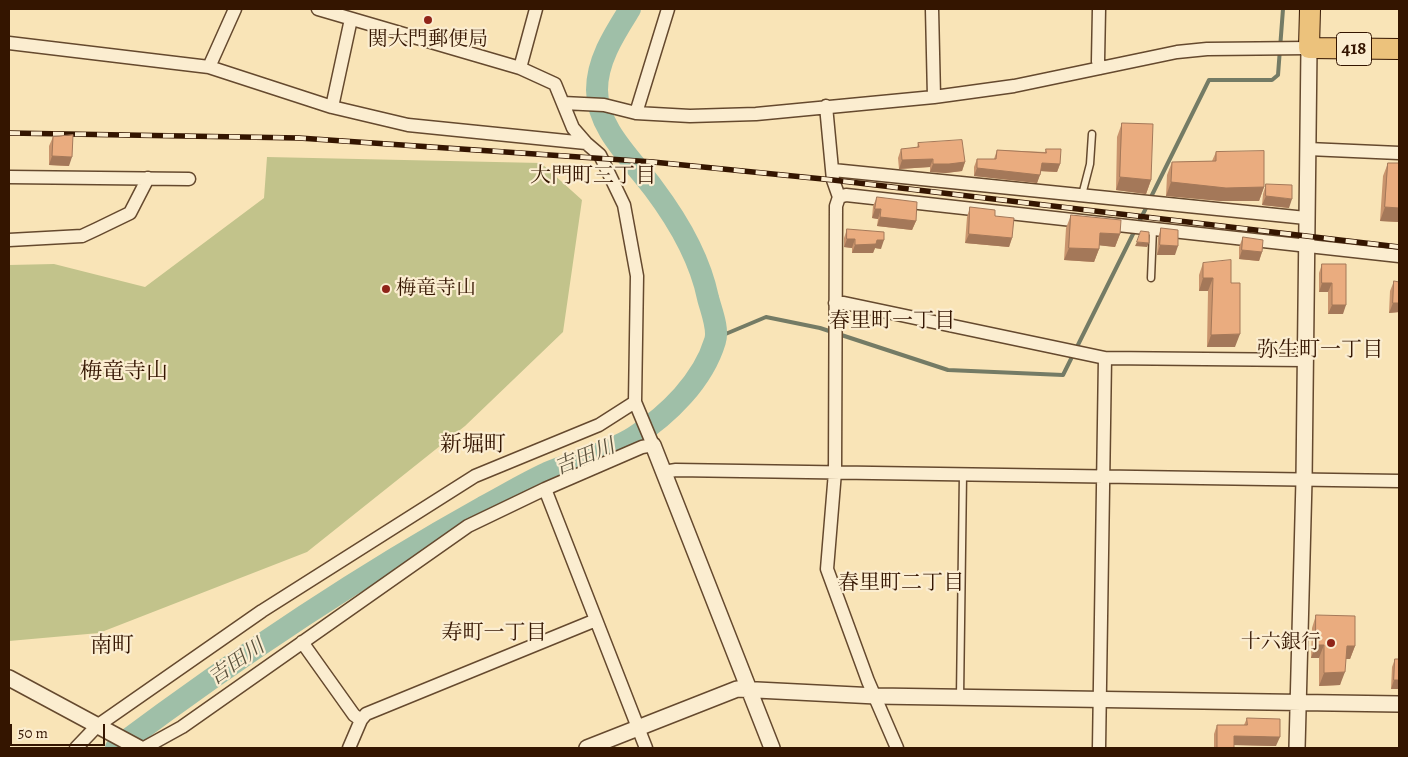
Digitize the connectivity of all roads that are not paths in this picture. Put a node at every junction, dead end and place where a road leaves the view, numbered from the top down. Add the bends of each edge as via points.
1 (236, 9) edge
2 (318, 9) edge
3 (536, 9) edge
4 (668, 9) edge
5 (932, 9) edge
6 (1099, 9) edge
7 (1310, 9) edge
8 (352, 19) junction
9 (9, 43) edge
10 (1309, 48) junction
11 (1399, 49) edge
12 (209, 67) junction
13 (520, 68) junction
14 (1100, 68) junction
15 (934, 97) junction
16 (567, 103) junction
17 (826, 106) junction
18 (332, 107) junction
19 (636, 113) junction
20 (1092, 134) dead end
21 (586, 143) junction
22 (1308, 150) junction
23 (1399, 153) edge
24 (833, 170) junction
25 (9, 177) edge
26 (148, 178) junction
27 (189, 179) dead end
28 (1082, 195) junction
29 (839, 197) junction
30 (1306, 218) junction
31 (1141, 228) junction
32 (9, 240) edge
33 (1307, 247) junction
34 (1399, 256) edge
35 (1151, 278) dead end
36 (836, 304) junction
37 (1105, 358) junction
38 (1305, 360) junction
39 (637, 405) junction
40 (651, 440) junction
41 (663, 472) junction
42 (835, 472) junction
43 (963, 474) junction
44 (1103, 476) junction
45 (1304, 480) junction
46 (1399, 481) edge
47 (545, 489) junction
48 (596, 620) junction
49 (302, 642) junction
50 (9, 678) edge
51 (749, 690) junction
52 (876, 696) junction
53 (960, 698) junction
54 (1100, 700) junction
55 (1298, 703) junction
56 (1399, 704) edge
57 (361, 720) junction
58 (100, 728) junction
59 (638, 728) junction
60 (139, 747) edge
61 (76, 748) edge
62 (349, 748) edge
63 (587, 748) edge
64 (646, 748) edge
65 (772, 748) edge
66 (898, 748) edge
67 (1100, 748) edge
68 (1297, 748) edge

1 - 12 street
2 - 8 street
3 - 13 street
4 - 19 street
5 - 15 street
6 - 14 street
7 - 10 highway, 418
8 - 13 street
8 - 18 street
9 - 12 street
10 - 11 highway, 418
10 - 14 street via 1207,49
10 - 22 street
12 - 18 street
13 - 16 street via 555,84
14 - 15 street via 1014,86
15 - 17 street
16 - 19 street via 604,105
16 - 21 street via 574,128
17 - 19 street via 756,114 690,116
17 - 24 street
18 - 21 street via 408,125
20 - 28 lane via 1090,164
21 - 39 street via 600,154 624,204 630,226 637,276
22 - 23 street
22 - 30 street
24 - 28 street
24 - 29 street
25 - 26 street
26 - 27 street
26 - 32 street via 130,213 116,221 82,236
28 - 30 street
29 - 31 street via 846,195
29 - 36 street via 836,206
30 - 33 street
31 - 33 street
31 - 35 lane
33 - 34 street
33 - 38 street
36 - 37 street via 844,303
36 - 42 street
37 - 38 street
37 - 44 street
38 - 45 street
39 - 40 street
39 - 58 street via 599,425 475,476 262,611
40 - 41 street
40 - 47 street via 642,447
41 - 42 street
41 - 51 street
42 - 43 street
42 - 52 street via 827,569
43 - 44 street
43 - 53 lane
44 - 45 street
44 - 54 street
45 - 46 street
45 - 55 street
47 - 48 street
47 - 49 street via 468,526
48 - 57 street via 380,708
48 - 59 street
49 - 57 street via 354,715
49 - 60 street via 182,727
50 - 58 street
51 - 52 street
51 - 59 street via 737,689
51 - 65 street
52 - 53 street
52 - 66 street
53 - 54 street
54 - 55 street
54 - 67 street
55 - 56 street
55 - 68 street
57 - 62 street
58 - 60 street
58 - 61 street
59 - 63 street
59 - 64 street

